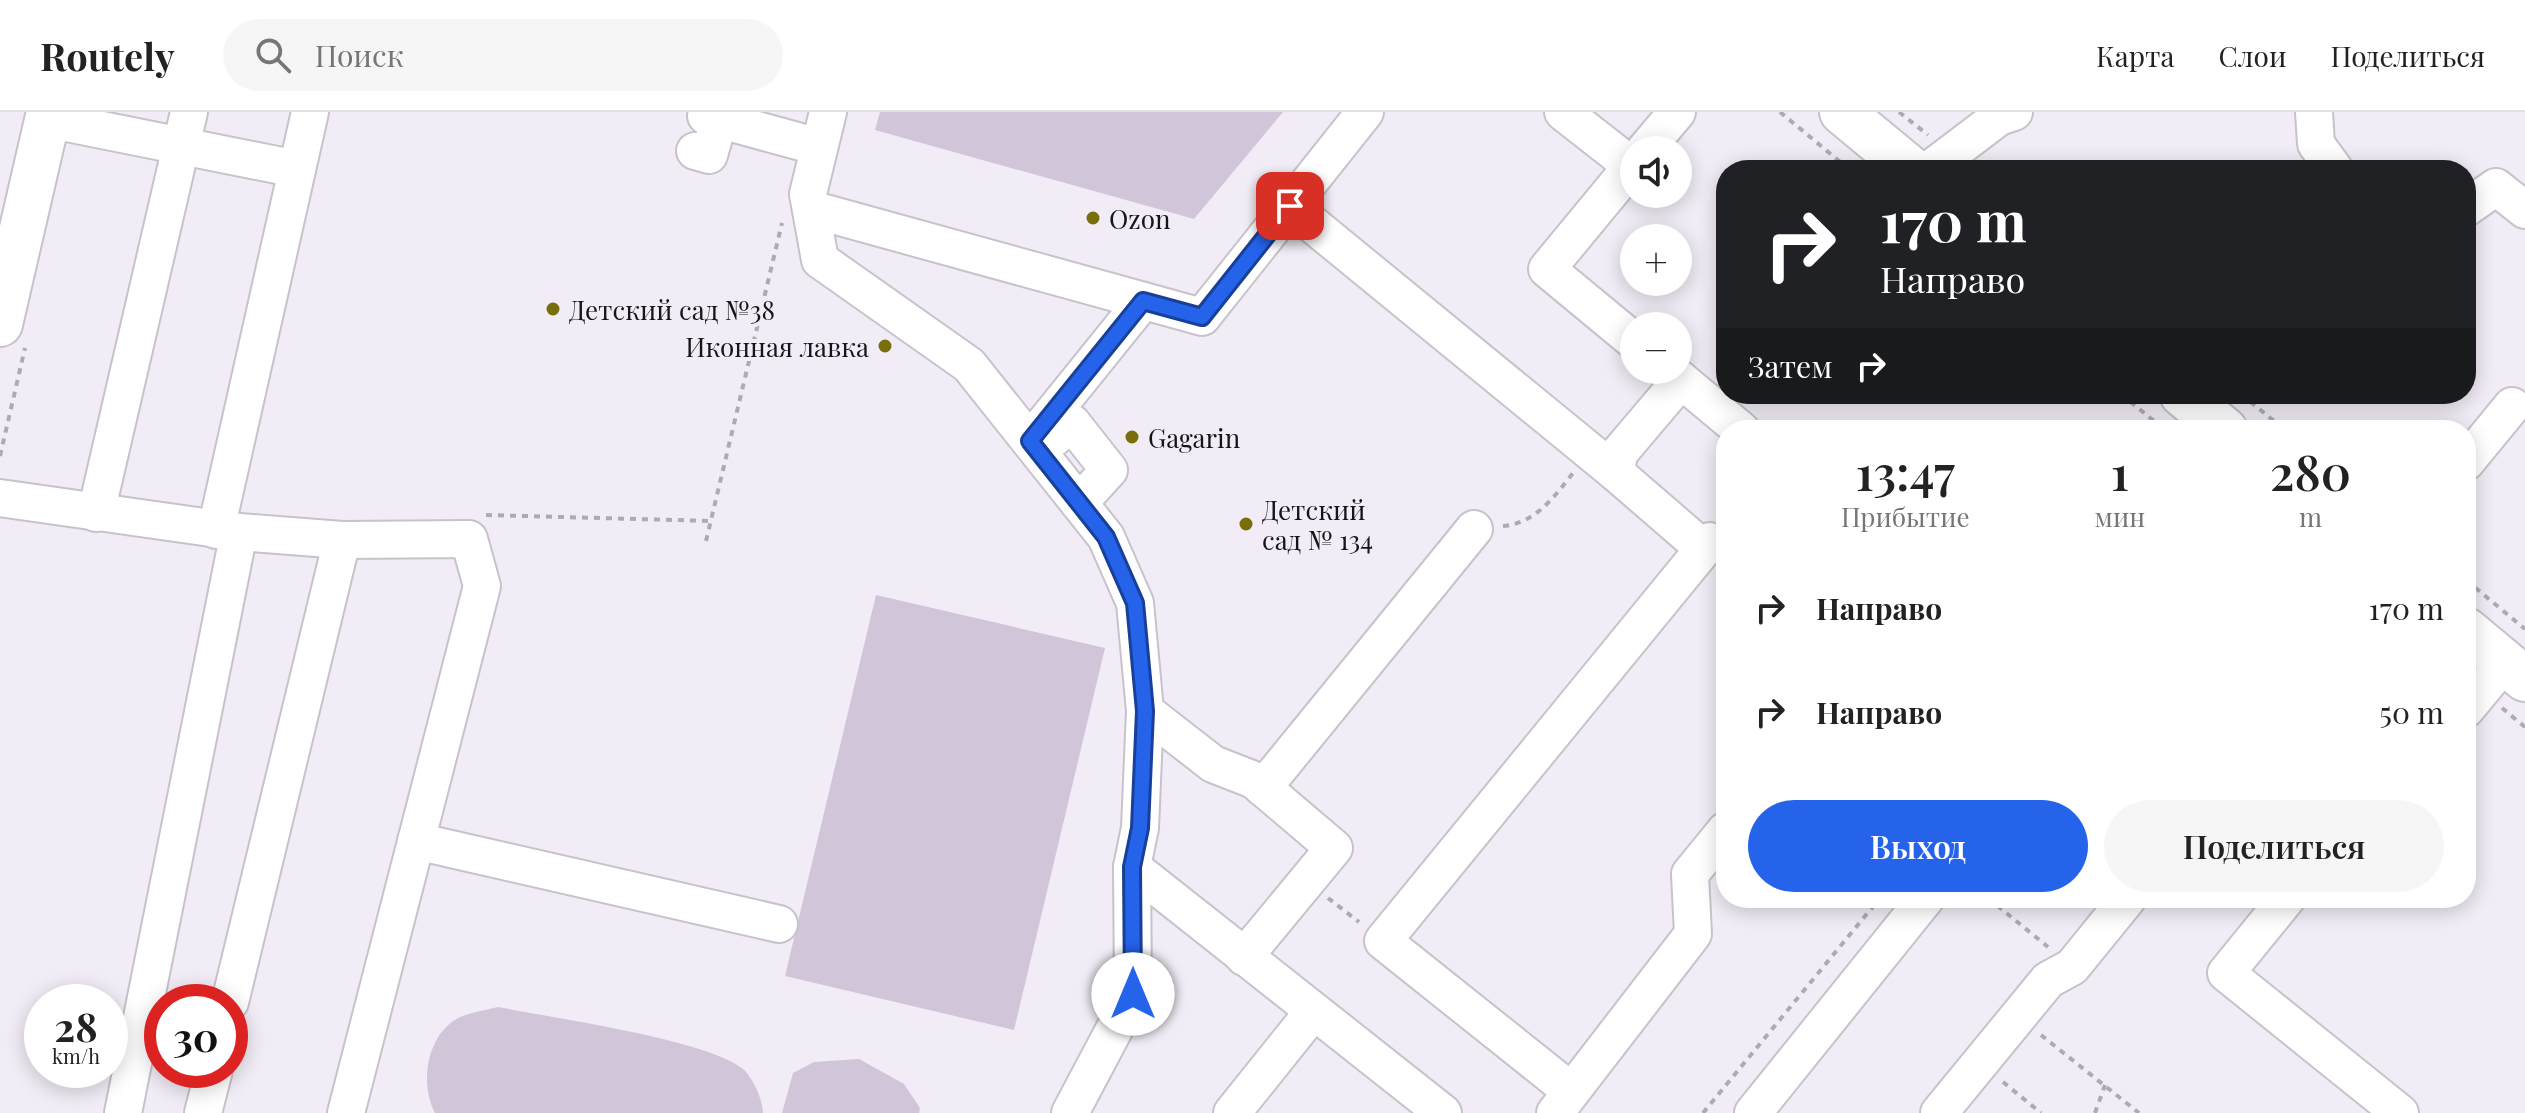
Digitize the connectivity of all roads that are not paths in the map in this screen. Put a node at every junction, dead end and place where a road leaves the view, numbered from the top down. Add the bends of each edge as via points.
1 (310, 112) edge
2 (828, 112) edge
3 (1365, 112) edge
4 (1563, 112) edge
5 (1677, 112) edge
6 (1842, 112) edge
7 (2014, 112) edge
8 (2314, 112) edge
9 (48, 116) edge
10 (713, 116) edge
11 (185, 129) edge
12 (1657, 136) edge
13 (819, 147) junction
14 (1620, 149) edge
15 (695, 151) dead end
16 (1900, 160) edge
17 (1942, 160) edge
18 (2328, 160) edge
19 (297, 169) junction
20 (1620, 181) edge
21 (2476, 201) edge
22 (1290, 206) junction
23 (2525, 210) edge
24 (797, 213) junction
25 (1143, 301) junction
26 (0, 324) edge
27 (1620, 329) edge
28 (1669, 384) edge
29 (1686, 384) edge
30 (2194, 404) edge
31 (2512, 406) dead end
32 (1729, 420) edge
33 (2213, 420) edge
34 (1034, 446) junction
35 (2476, 450) edge
36 (1602, 462) junction
37 (0, 498) edge
38 (96, 513) junction
39 (1474, 529) road end
40 (227, 531) junction
41 (342, 540) junction
42 (1715, 549) edge
43 (2476, 635) edge
44 (2518, 657) edge
45 (2476, 699) edge
46 (1145, 711) junction
47 (1263, 788) junction
48 (416, 841) junction
49 (1716, 842) edge
50 (1132, 867) junction
51 (1918, 908) edge
52 (2120, 908) edge
53 (2279, 908) edge
54 (779, 924) dead end
55 (1244, 957) junction
56 (234, 984) edge
57 (1313, 1012) junction
58 (209, 1088) edge
59 (1563, 1102) edge
60 (123, 1113) edge
61 (203, 1113) edge
62 (346, 1113) edge
63 (1070, 1113) edge
64 (1232, 1113) edge
65 (1443, 1113) edge
66 (1753, 1113) edge
67 (1939, 1113) edge
68 (2400, 1113) edge

1 - 19 street
2 - 13 street
3 - 22 street
4 - 14 street
5 - 12 street
6 - 16 main road
7 - 17 street via 1999,117
8 - 18 street via 2316,144
9 - 11 street
9 - 26 main road
10 - 13 street
10 - 15 street via 709,155
11 - 19 street
11 - 38 street
13 - 24 street via 808,194
19 - 40 street
20 - 27 street via 1547,269
21 - 23 street via 2496,187
22 - 25 street via 1202,317
22 - 36 street
24 - 25 street
24 - 34 street via 820,260 969,365
25 - 34 street
28 - 36 street via 1620,452
29 - 32 street
30 - 33 main road
31 - 35 street
34 - 46 street via 1106,537 1135,603
36 - 42 street
37 - 38 street
38 - 40 street
39 - 47 street
40 - 41 street
40 - 60 street
41 - 48 street via 469,539 482,586
41 - 56 street
42 - 59 street via 1383,941
43 - 44 main road
44 - 45 street
46 - 47 street via 1213,764
46 - 50 street via 1140,828
47 - 55 street via 1334,848
48 - 54 street
48 - 62 street
49 - 59 street via 1690,874 1693,934
50 - 55 street
50 - 63 street via 1133,994
51 - 66 street
52 - 67 street via 2072,967 2048,980
53 - 68 street via 2226,973
55 - 57 street
57 - 64 street
57 - 65 street
58 - 61 street

